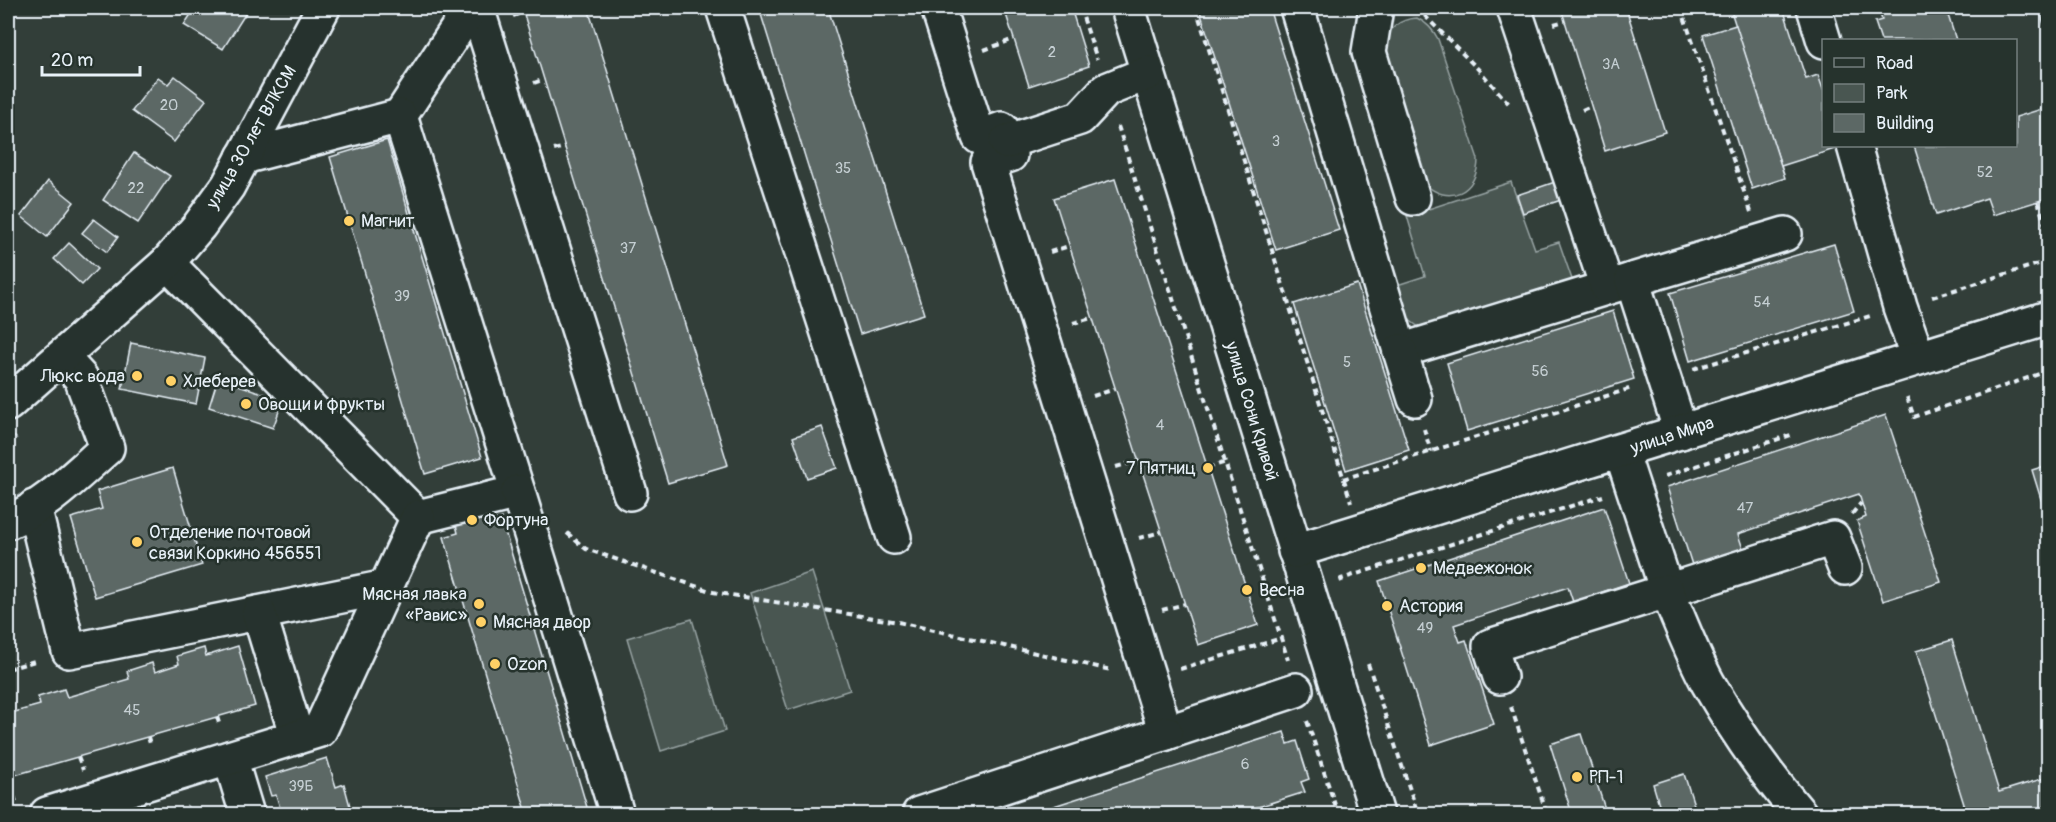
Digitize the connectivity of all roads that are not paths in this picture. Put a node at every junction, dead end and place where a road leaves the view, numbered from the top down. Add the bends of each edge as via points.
1 (323, 8) edge
2 (471, 8) edge
3 (477, 8) edge
4 (723, 8) edge
5 (938, 8) edge
6 (1128, 8) edge
7 (1297, 8) edge
8 (1376, 8) edge
9 (1514, 8) edge
10 (1814, 8) edge
11 (1823, 39) edge
12 (1148, 73) junction
13 (400, 116) junction
14 (1006, 142) junction
15 (1854, 147) edge
16 (243, 157) junction
17 (1413, 198) dead end
18 (1773, 237) road end
19 (167, 263) junction
20 (1619, 284) junction
21 (2049, 318) edge
22 (1400, 351) junction
23 (62, 357) junction
24 (1918, 358) junction
25 (1415, 399) dead end
26 (8, 404) edge
27 (1681, 432) junction
28 (1621, 451) junction
29 (518, 492) junction
30 (630, 493) dead end
31 (21, 515) edge
32 (418, 517) junction
33 (894, 537) dead end
34 (1295, 551) junction
35 (1845, 568) dead end
36 (386, 587) junction
37 (1667, 591) junction
38 (259, 613) junction
39 (1500, 676) road end
40 (1296, 690) road end
41 (1167, 733) junction
42 (297, 737) junction
43 (230, 758) junction
44 (32, 810) edge
45 (247, 814) edge
46 (617, 814) edge
47 (919, 814) edge
48 (1377, 814) edge
49 (1800, 814) edge

1 - 16 street, улица 30 лет ВЛКСМ
2 - 13 street
3 - 30 street
4 - 33 street
5 - 14 street via 979,137 1002,129
6 - 12 street, улица Сони Кривой
7 - 22 street
8 - 17 street via 1369,52
9 - 20 street via 1551,120
10 - 11 street
12 - 14 street via 1106,90 1080,118
12 - 34 street, улица Сони Кривой
13 - 16 street
13 - 29 street
14 - 41 street via 1010,155 988,162
15 - 24 street
16 - 19 street, улица 30 лет ВЛКСМ via 228,186
18 - 20 street
19 - 23 street, улица 30 лет ВЛКСМ
19 - 32 street
20 - 22 street
20 - 27 street
21 - 24 street, улица Мира
22 - 25 street
23 - 26 street, улица 30 лет ВЛКСМ
23 - 31 street via 81,378 107,448 63,487
24 - 27 street, улица Мира
27 - 28 street, улица Мира
28 - 34 street, улица Мира
28 - 37 street
29 - 32 street
29 - 46 street
31 - 38 street via 69,651
32 - 36 street
34 - 48 street, улица Сони Кривой
35 - 37 street via 1833,538
36 - 38 street
36 - 42 street via 320,730
37 - 39 street via 1490,646
37 - 49 street via 1708,681 1734,725
38 - 42 street
40 - 41 street
41 - 47 street
42 - 43 street
43 - 44 street
43 - 45 street

